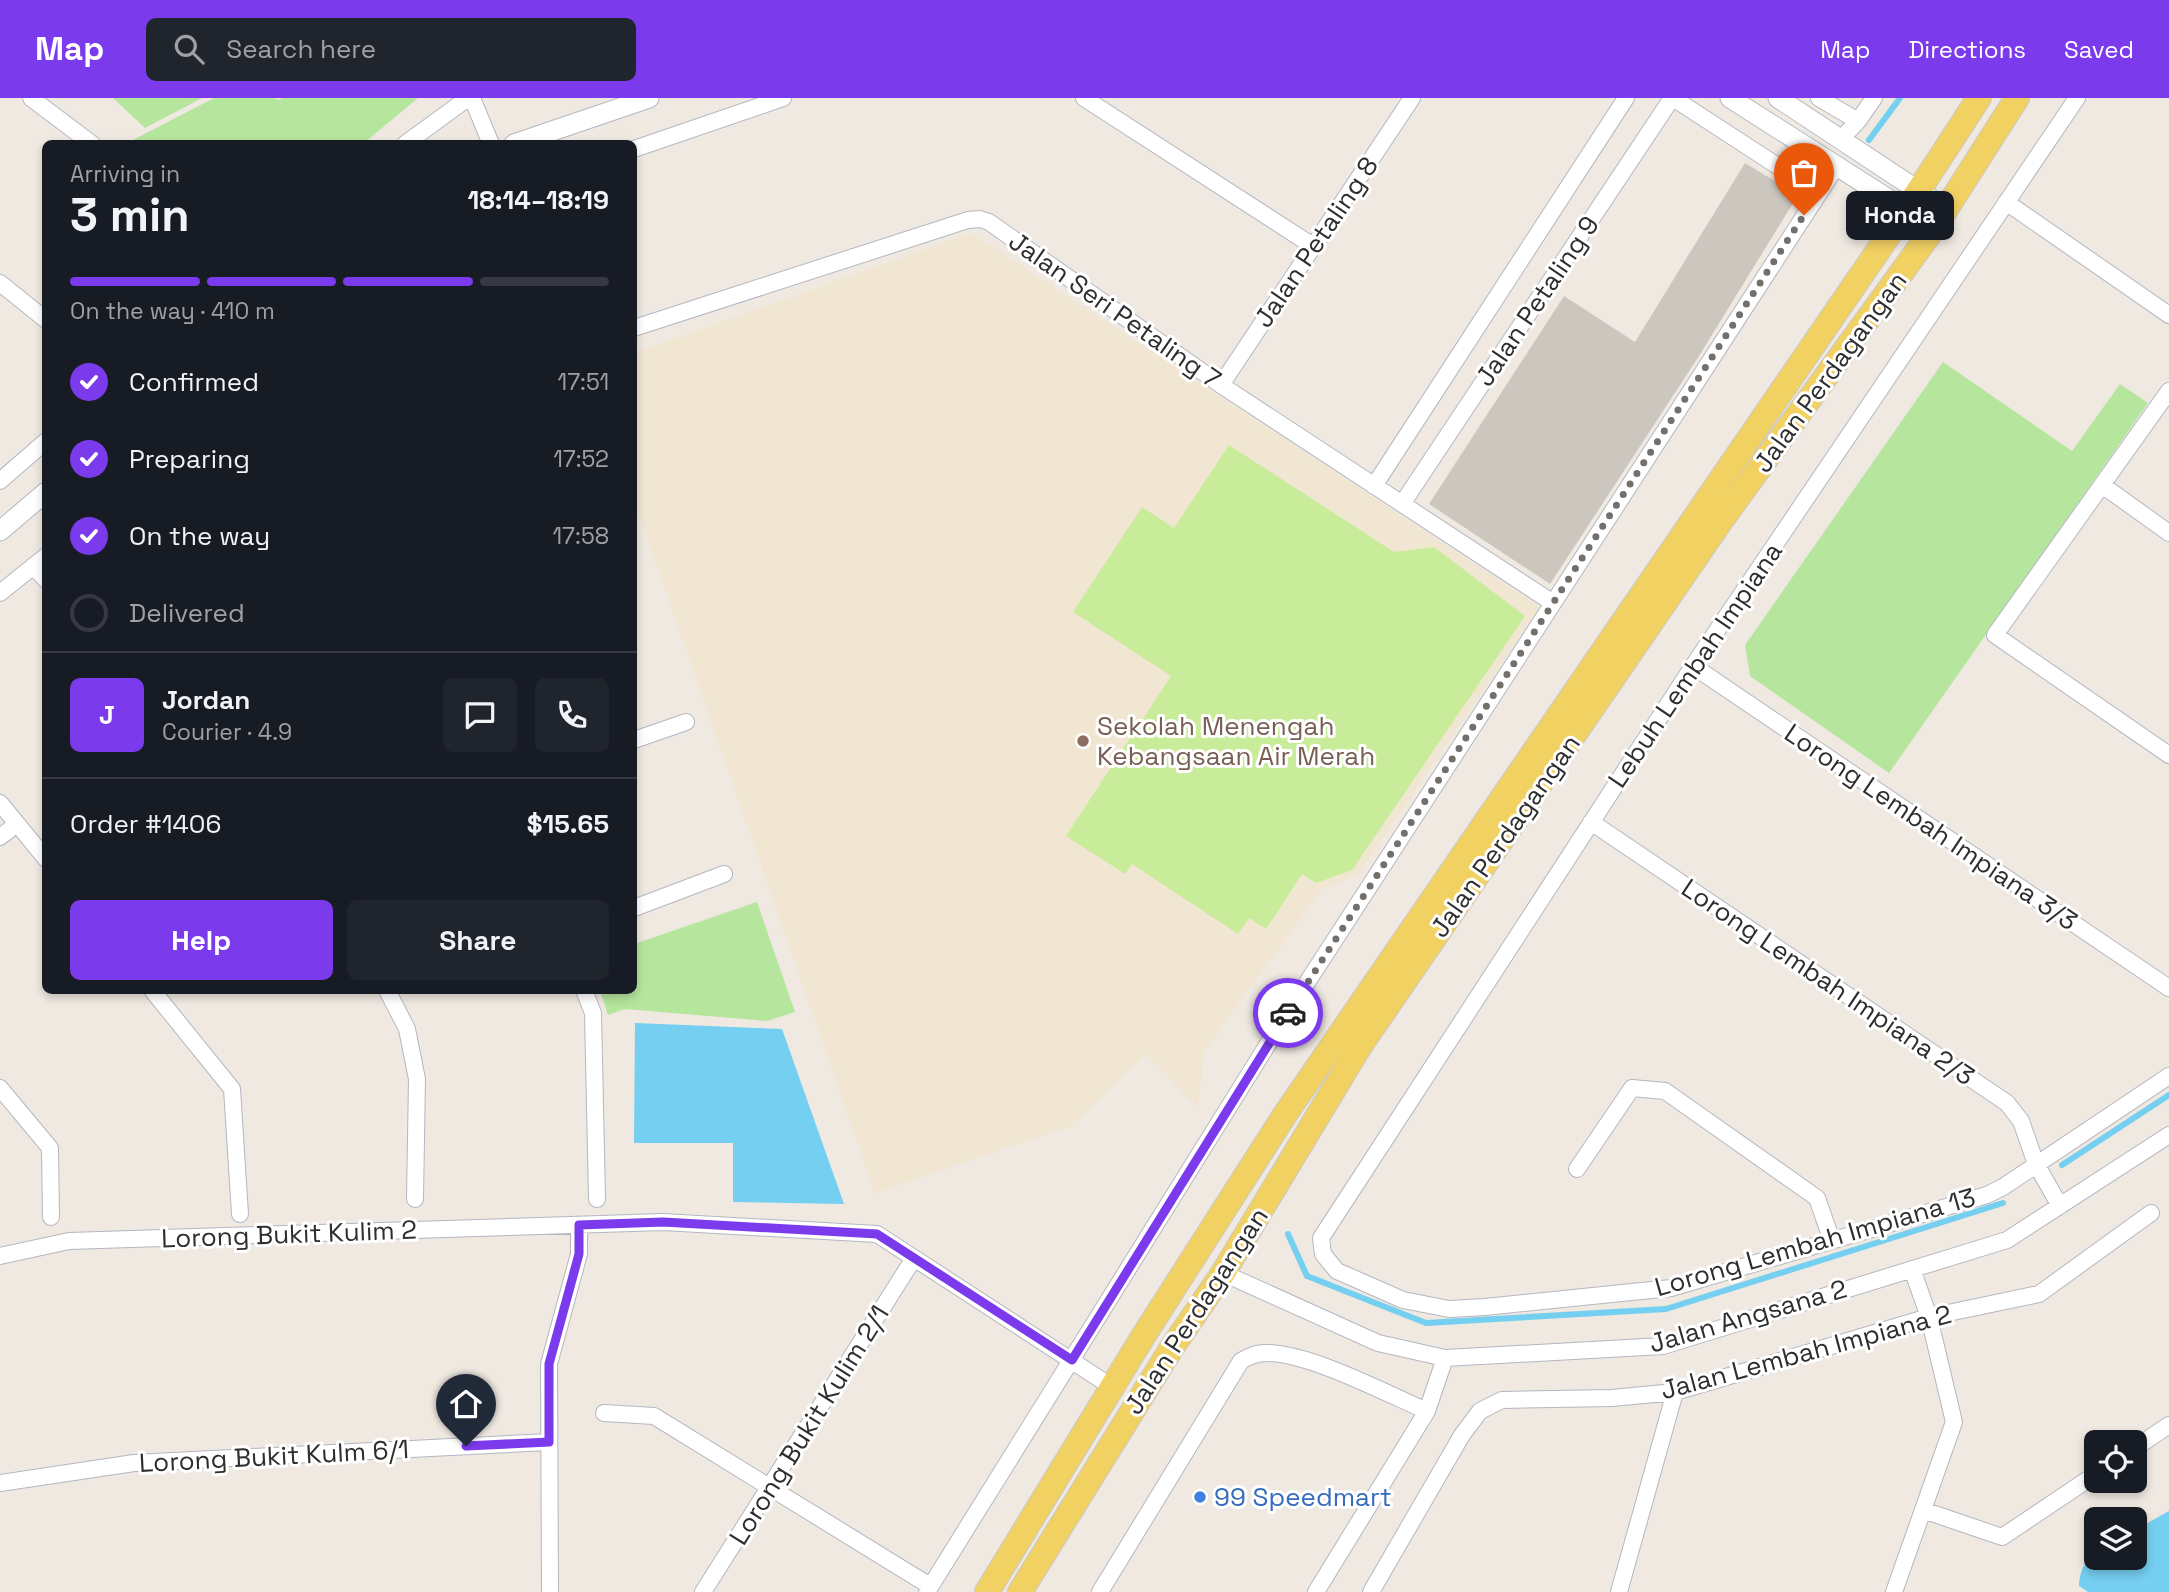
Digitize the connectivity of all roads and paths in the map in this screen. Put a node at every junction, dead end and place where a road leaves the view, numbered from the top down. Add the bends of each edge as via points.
1 (32, 98) edge
2 (470, 98) edge
3 (649, 98) edge
4 (783, 98) edge
5 (1084, 98) edge
6 (1412, 98) edge
7 (1626, 98) edge
8 (1672, 98) edge
9 (1730, 98) edge
10 (1777, 98) edge
11 (1819, 98) edge
12 (1874, 98) edge
13 (1979, 98) edge
14 (2017, 98) edge
15 (2077, 98) edge
16 (1858, 121) junction
17 (87, 140) edge
18 (411, 140) edge
19 (489, 140) edge
20 (526, 140) edge
21 (1840, 140) junction
22 (637, 148) edge
23 (1836, 167) junction
24 (1819, 193) junction
25 (1912, 200) junction
26 (2006, 202) junction
27 (1940, 219) junction
28 (1313, 246) junction
29 (0, 283) edge
30 (2169, 315) edge
31 (42, 317) edge
32 (637, 327) edge
33 (1220, 385) junction
34 (2169, 391) edge
35 (42, 444) edge
36 (0, 481) edge
37 (2102, 485) junction
38 (1374, 486) junction
39 (42, 495) edge
40 (1402, 504) junction
41 (0, 530) edge
42 (2169, 533) edge
43 (39, 561) edge
44 (0, 593) edge
45 (1553, 603) junction
46 (1693, 666) junction
47 (686, 722) dead end
48 (637, 739) edge
49 (2169, 755) edge
50 (0, 803) edge
51 (1591, 822) junction
52 (17, 824) junction
53 (0, 838) edge
54 (42, 854) edge
55 (724, 874) dead end
56 (637, 907) edge
57 (2169, 988) edge
58 (155, 994) edge
59 (389, 994) edge
60 (586, 994) edge
61 (2169, 1076) edge
62 (0, 1088) edge
63 (2169, 1135) edge
64 (2036, 1164) junction
65 (1577, 1169) dead end
66 (415, 1199) dead end
67 (597, 1199) dead end
68 (2060, 1206) junction
69 (2151, 1213) dead end
70 (240, 1214) dead end
71 (51, 1217) dead end
72 (579, 1225) junction
73 (1321, 1238) joint
74 (1832, 1241) junction
75 (0, 1256) edge
76 (914, 1258) junction
77 (1912, 1269) junction
78 (1223, 1273) junction
79 (1929, 1317) junction
80 (1445, 1358) junction
81 (1072, 1360) junction
82 (1112, 1387) junction
83 (1675, 1392) junction
84 (1427, 1411) junction
85 (604, 1413) dead end
86 (2169, 1425) edge
87 (2147, 1440) edge
88 (549, 1442) junction
89 (2084, 1482) edge
90 (0, 1483) edge
91 (769, 1487) junction
92 (1923, 1510) junction
93 (929, 1589) edge
94 (550, 1592) edge
95 (703, 1592) edge
96 (987, 1592) edge
97 (1020, 1592) edge
98 (1100, 1592) edge
99 (1316, 1592) edge
100 (1371, 1592) edge
101 (1619, 1592) edge
102 (1894, 1592) edge

1 - 17 street
2 - 18 street
2 - 19 street
3 - 20 street
4 - 22 street
5 - 28 street
6 - 28 street, Jalan Petaling 8
7 - 38 street
8 - 24 street
8 - 40 street, Jalan Petaling 9
9 - 23 street
10 - 21 street
11 - 16 street
12 - 16 street
13 - 25 main road, Jalan Perdagangan
14 - 27 main road, Jalan Perdagangan
15 - 26 street, Lebuh Lembah Impiana
16 - 21 street
21 - 25 street
23 - 24 street
23 - 25 street
24 - 45 street
25 - 27 street
25 - 82 main road, Jalan Perdagangan via 1284,1116
26 - 30 street
26 - 46 street, Lebuh Lembah Impiana
27 - 78 main road, Jalan Perdagangan via 1723,518 1360,1046
28 - 33 street, Jalan Petaling 8
29 - 31 street
32 - 33 street, Jalan Seri Petaling 7 via 979,219
33 - 38 street, Jalan Seri Petaling 7
34 - 37 street
35 - 36 street
37 - 42 street
37 - 49 street via 1995,635
38 - 40 street, Jalan Seri Petaling 7
39 - 41 street
40 - 45 street, Jalan Seri Petaling 7
43 - 44 street
45 - 81 street via 1286,1015
46 - 51 street, Lebuh Lembah Impiana
46 - 57 street, Lorong Lembah Impiana 3/3
47 - 48 street
50 - 52 street
51 - 64 street, Lorong Lembah Impiana 2/3 via 2007,1103 2021,1121
51 - 73 street, Lebuh Lembah Impiana
52 - 53 street
52 - 54 street
55 - 56 street
58 - 70 street via 232,1089
59 - 66 street via 407,1029 417,1079
60 - 67 street via 593,1013
61 - 64 street, Lorong Lembah Impiana 13
62 - 71 street via 50,1148
63 - 68 street, Jalan Angsana 2
64 - 68 street, Lorong Lembah Impiana 2/3
64 - 74 street, Lorong Lembah Impiana 13 via 1987,1195
65 - 74 street via 1632,1088 1665,1091 1817,1198
68 - 77 street, Jalan Angsana 2 via 2007,1240
69 - 79 street, Jalan Lembah Impiana 2 via 2039,1294
72 - 75 street, Lorong Bukit Kulim 2 via 69,1241
72 - 76 street, Lorong Bukit Kulim 2 via 663,1222 877,1234
72 - 88 street via 579,1254 549,1364
73 - 74 street, Lorong Lembah Impiana 13 via 1323,1254 1337,1271 1402,1300 1449,1309 1671,1288
76 - 81 street, Lorong Bukit Kulim 2
76 - 91 street, Lorong Bukit Kulim 2/1
77 - 79 street
77 - 80 street, Jalan Angsana 2 via 1663,1346
78 - 80 street, Jalan Angsana 2 via 1378,1343
78 - 97 main road, Jalan Perdagangan
79 - 83 street, Jalan Lembah Impiana 2
79 - 92 street via 1954,1422
80 - 84 street
81 - 82 street, Lorong Bukit Kulim 2
81 - 93 street
82 - 96 main road, Jalan Perdagangan
83 - 100 street, Jalan Lembah Impiana 2 via 1502,1400 1480,1411
83 - 101 street
84 - 98 street via 1290,1356 1251,1355 1241,1361
84 - 99 street
85 - 91 street via 654,1416
86 - 87 street
88 - 90 street, Lorong Bukit Kulm 6/1 via 134,1463
88 - 94 street
89 - 92 street via 2002,1537
91 - 93 street
91 - 95 street, Lorong Bukit Kulim 2/1
92 - 102 street

